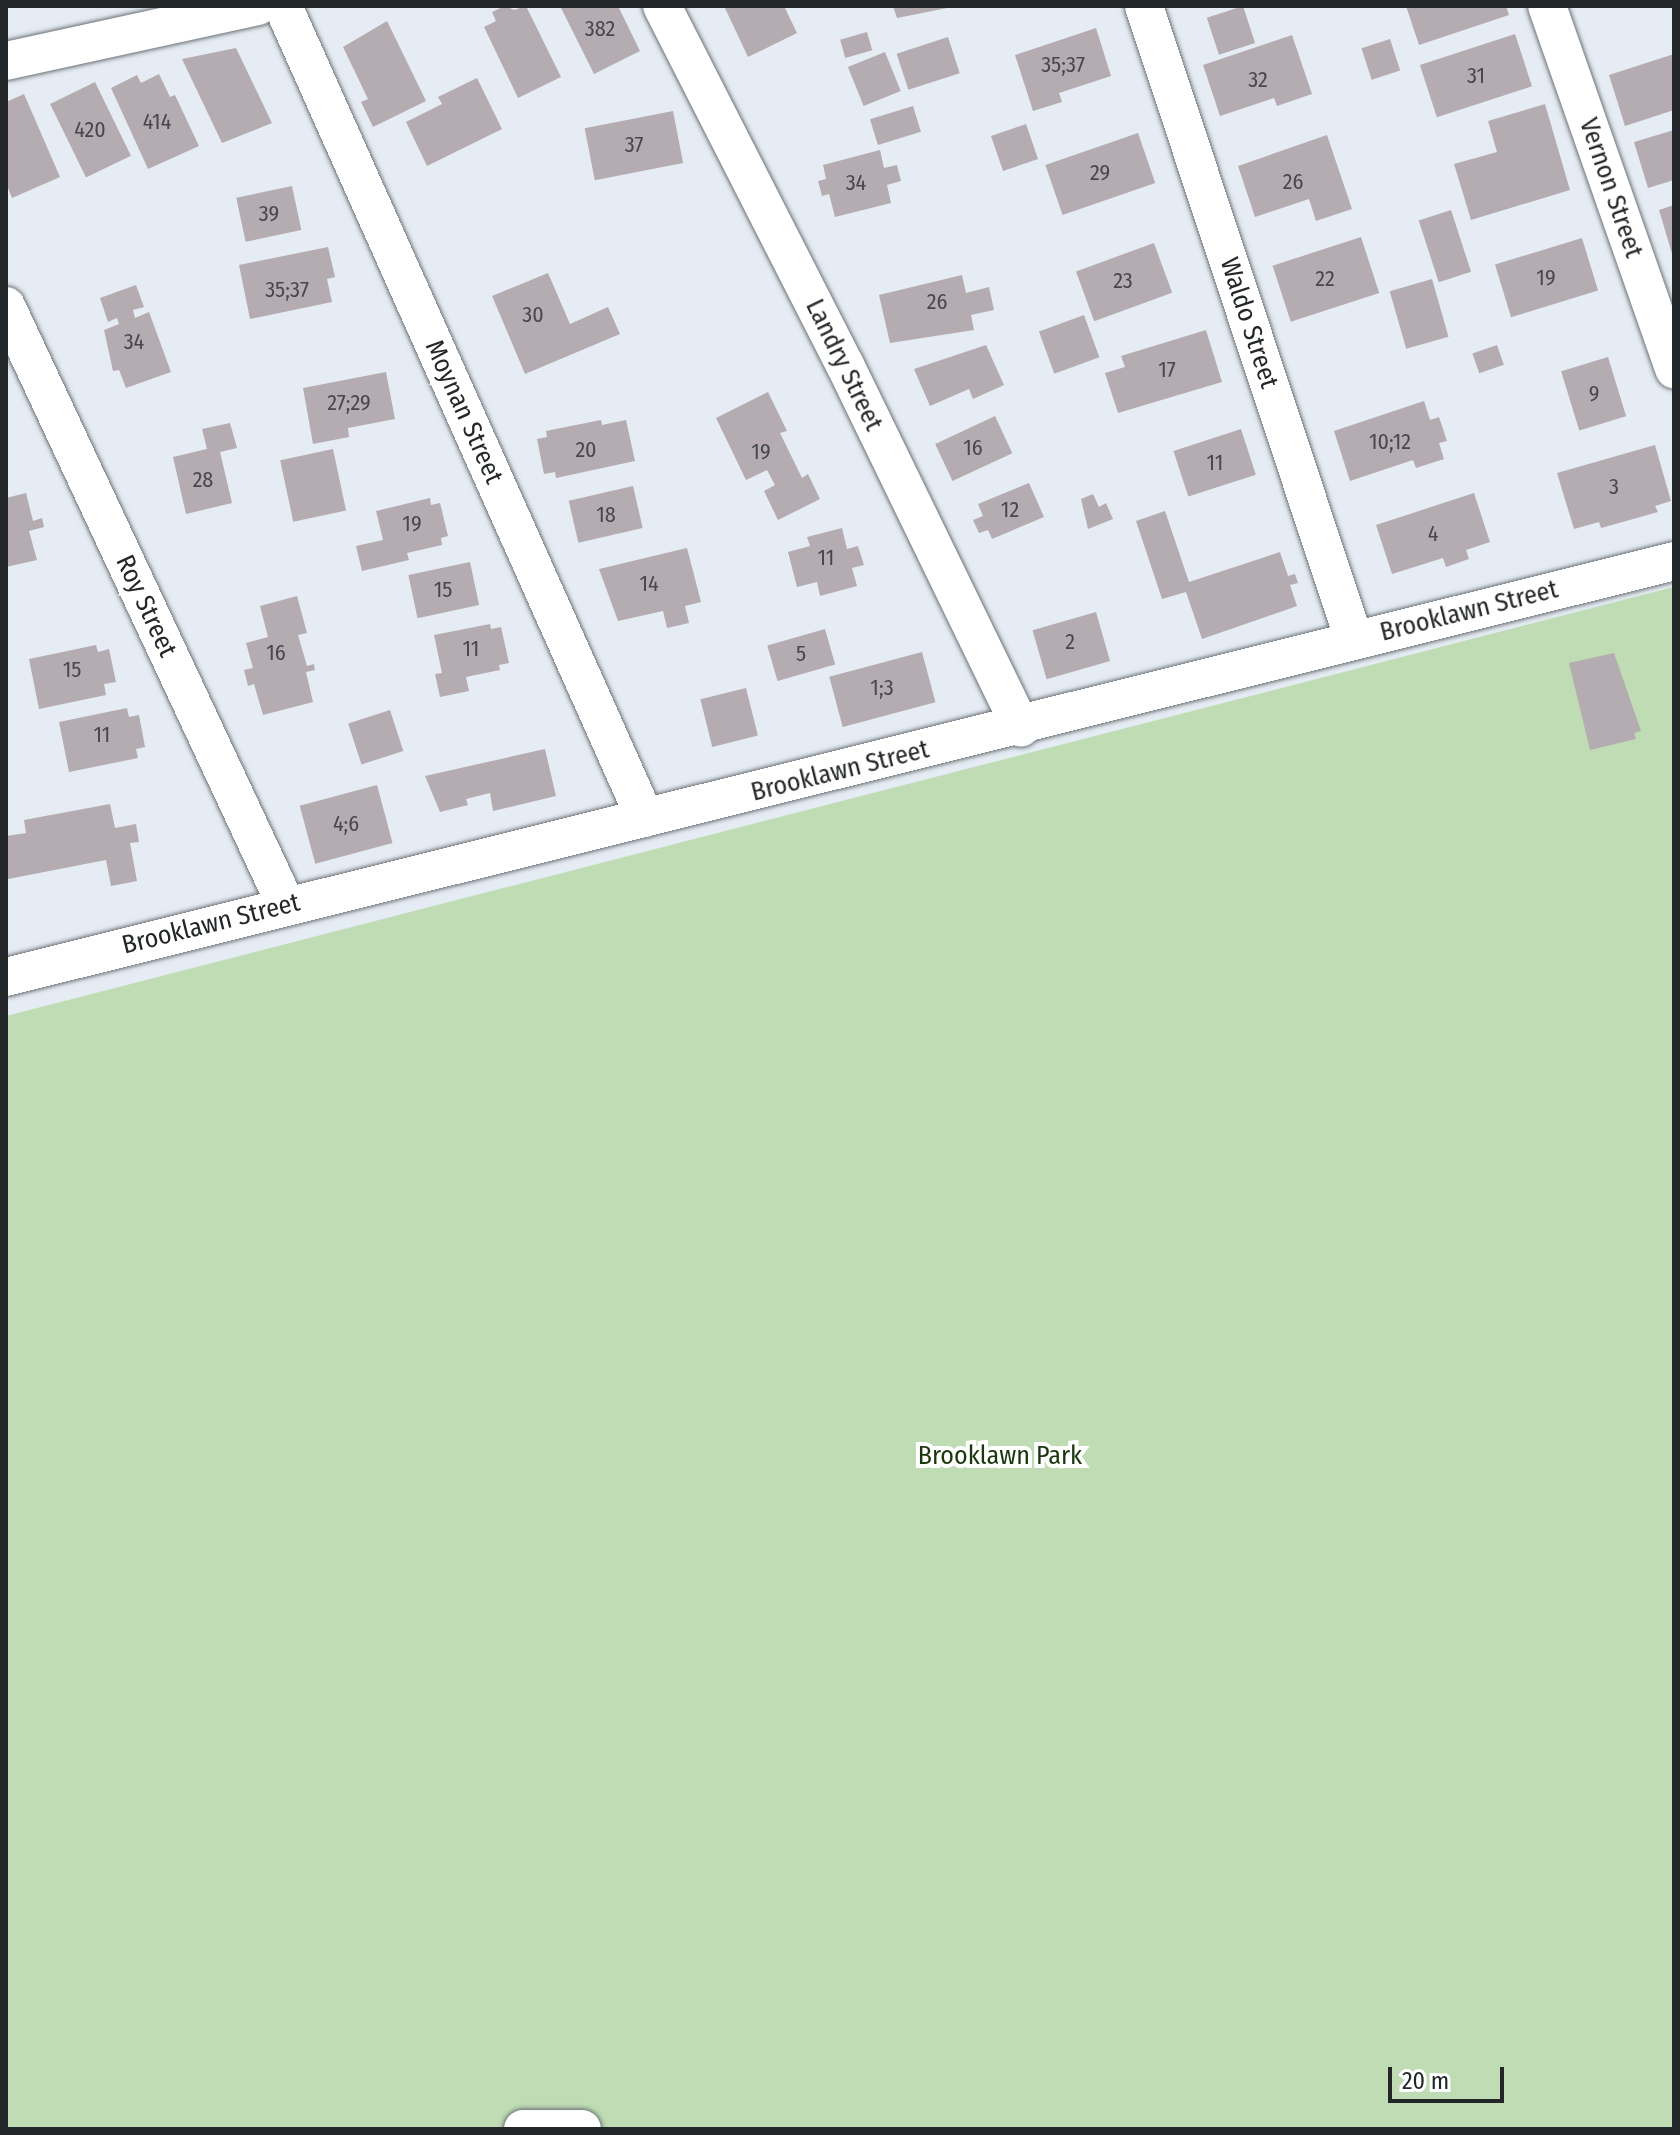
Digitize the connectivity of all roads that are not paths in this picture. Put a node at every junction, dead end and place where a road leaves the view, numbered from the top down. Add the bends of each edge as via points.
1 (258, 6) edge
2 (283, 6) edge
3 (662, 6) edge
4 (1144, 6) edge
5 (1547, 6) edge
6 (6, 61) edge
7 (6, 306) edge
8 (1674, 369) edge
9 (1674, 561) edge
10 (1354, 640) junction
11 (1021, 727) junction
12 (645, 818) junction
13 (286, 905) junction
14 (6, 977) edge
15 (523, 2129) edge
16 (582, 2129) edge

1 - 6 street
2 - 12 street, Moynan Street
3 - 11 street, Landry Street
4 - 10 street, Waldo Street
5 - 8 street, Vernon Street
7 - 13 street, Roy Street
9 - 10 street, Brooklawn Street
10 - 11 street, Brooklawn Street
11 - 12 street, Brooklawn Street
12 - 13 street, Brooklawn Street
13 - 14 street, Brooklawn Street
15 - 16 street

